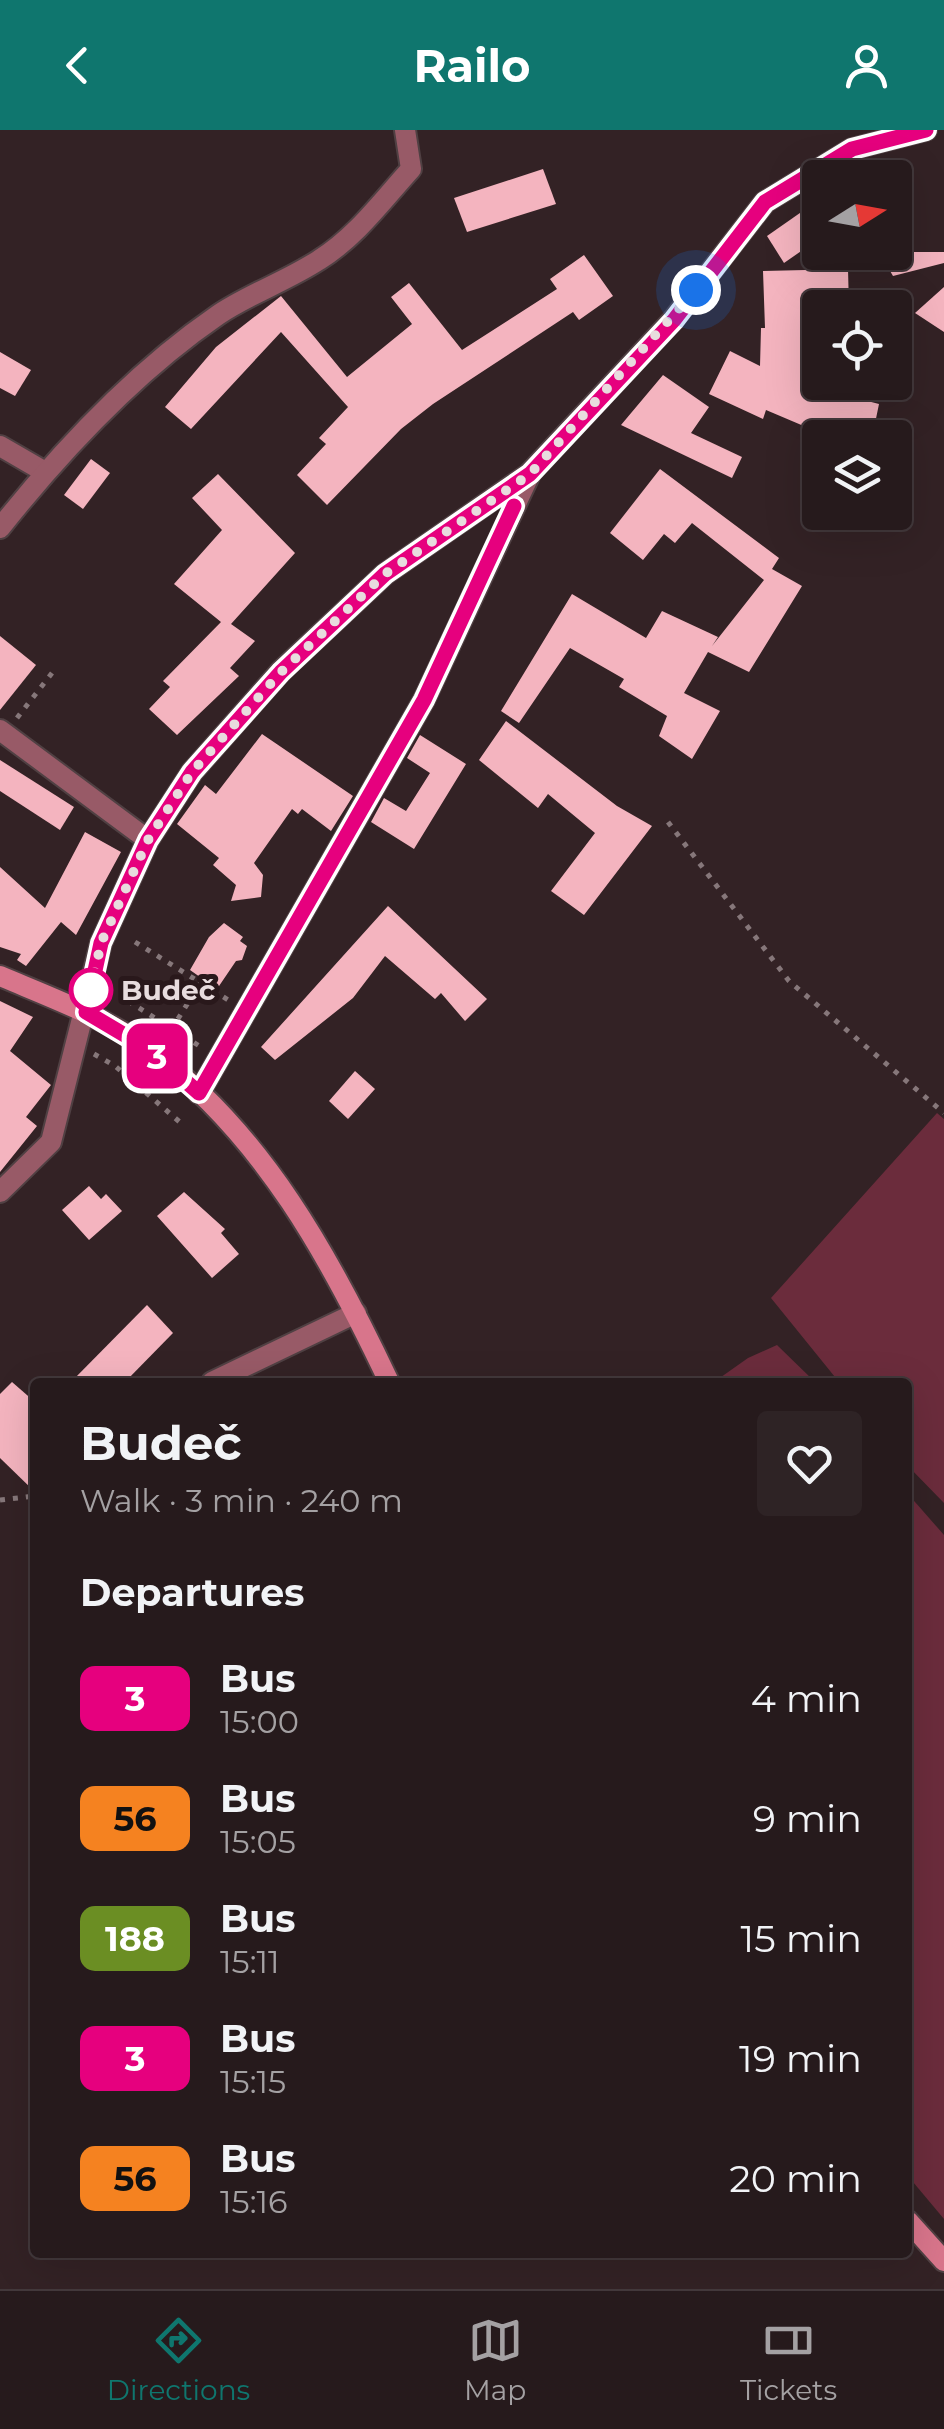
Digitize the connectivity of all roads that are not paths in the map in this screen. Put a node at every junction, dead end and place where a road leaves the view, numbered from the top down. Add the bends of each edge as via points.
1 (405, 130) edge
2 (926, 130) edge
3 (0, 446) edge
4 (45, 472) junction
5 (530, 474) junction
6 (0, 528) edge
7 (3, 731) edge
8 (148, 840) junction
9 (0, 976) edge
10 (86, 1012) junction
11 (199, 1093) junction
12 (0, 1192) edge
13 (356, 1313) junction
14 (220, 1378) edge
15 (387, 1378) edge
16 (912, 2225) edge
17 (944, 2261) edge

1 - 4 street via 411,169 354,234 218,315 130,388
2 - 5 street via 852,149 765,202 674,320
3 - 4 street
4 - 6 street
5 - 8 street via 385,574 281,672 192,772
5 - 11 street via 424,700
7 - 8 street
8 - 10 street via 101,943
9 - 10 street
10 - 11 street via 150,1050
10 - 12 street via 51,1142
11 - 13 street via 280,1187
13 - 14 street
13 - 15 street
16 - 17 street

